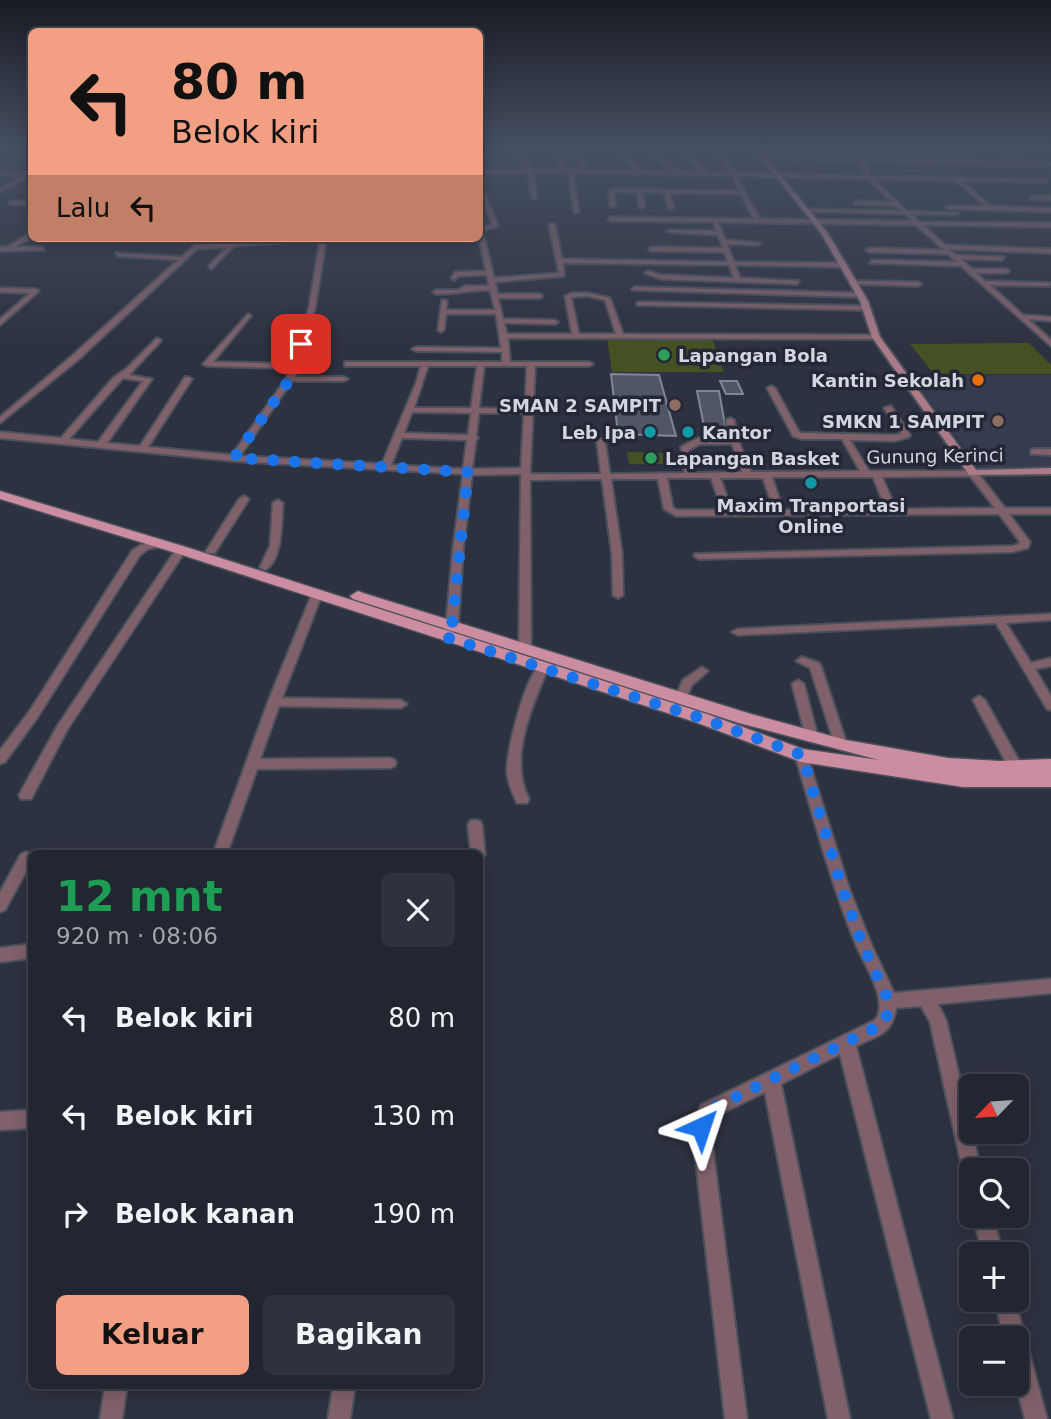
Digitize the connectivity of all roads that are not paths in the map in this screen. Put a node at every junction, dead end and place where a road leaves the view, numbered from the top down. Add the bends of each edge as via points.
1 (491, 214) edge
2 (754, 214) edge
3 (809, 214) edge
4 (907, 214) edge
5 (611, 219) dead end
6 (715, 221) junction
7 (758, 221) junction
8 (815, 222) junction
9 (917, 223) junction
10 (552, 225) dead end
11 (1051, 225) edge
12 (483, 229) edge
13 (670, 232) dead end
14 (719, 233) junction
15 (28, 236) edge
16 (201, 242) edge
17 (264, 242) edge
18 (324, 242) edge
19 (483, 242) edge
20 (722, 243) junction
21 (758, 243) dead end
22 (233, 244) junction
23 (195, 247) junction
24 (0, 249) edge
25 (8, 249) junction
26 (42, 249) dead end
27 (652, 249) dead end
28 (726, 250) junction
29 (869, 250) dead end
30 (1051, 251) edge
31 (950, 252) junction
32 (118, 254) dead end
33 (180, 258) junction
34 (1051, 259) edge
35 (559, 261) junction
36 (872, 262) dead end
37 (962, 264) junction
38 (730, 265) junction
39 (845, 265) junction
40 (211, 267) dead end
41 (970, 271) junction
42 (1006, 271) dead end
43 (648, 273) dead end
44 (454, 278) dead end
45 (491, 280) junction
46 (738, 280) junction
47 (797, 282) dead end
48 (854, 283) junction
49 (984, 283) junction
50 (918, 284) dead end
51 (1049, 284) dead end
52 (0, 289) edge
53 (635, 289) dead end
54 (436, 292) dead end
55 (861, 295) junction
56 (494, 296) junction
57 (540, 296) dead end
58 (444, 301) dead end
59 (639, 304) dead end
60 (867, 308) junction
61 (443, 312) junction
62 (498, 313) junction
63 (248, 316) dead end
64 (1021, 317) junction
65 (1051, 319) edge
66 (500, 321) junction
67 (555, 322) dead end
68 (0, 323) edge
69 (707, 324) dead end
70 (441, 330) dead end
71 (1037, 332) junction
72 (1051, 332) edge
73 (705, 335) junction
74 (504, 336) junction
75 (620, 336) junction
76 (576, 337) junction
77 (876, 337) junction
78 (157, 340) dead end
79 (1051, 344) edge
80 (416, 349) dead end
81 (505, 350) junction
82 (481, 363) junction
83 (506, 363) junction
84 (348, 364) dead end
85 (425, 364) junction
86 (531, 364) junction
87 (589, 364) dead end
88 (294, 366) junction
89 (122, 376) junction
90 (188, 379) dead end
91 (290, 379) junction
92 (344, 379) dead end
93 (771, 388) dead end
94 (888, 408) dead end
95 (410, 410) junction
96 (477, 410) junction
97 (530, 411) junction
98 (730, 420) dead end
99 (0, 421) edge
100 (0, 435) edge
101 (400, 435) junction
102 (844, 436) junction
103 (474, 438) junction
104 (62, 442) junction
105 (601, 442) dead end
106 (735, 442) junction
107 (100, 446) junction
108 (142, 449) junction
109 (684, 449) joint
110 (1034, 452) dead end
111 (1051, 452) edge
112 (234, 458) junction
113 (385, 468) junction
114 (1051, 471) edge
115 (468, 472) junction
116 (974, 473) junction
117 (525, 474) junction
118 (747, 474) junction
119 (766, 474) junction
120 (871, 474) junction
121 (662, 475) junction
122 (690, 475) junction
123 (715, 475) junction
124 (606, 476) junction
125 (0, 485) edge
126 (0, 495) edge
127 (244, 499) dead end
128 (278, 503) dead end
129 (779, 511) junction
130 (892, 511) junction
131 (1051, 511) edge
132 (728, 512) junction
133 (1003, 513) junction
134 (159, 544) junction
135 (181, 550) junction
136 (211, 551) junction
137 (699, 556) dead end
138 (265, 567) junction
139 (294, 581) junction
140 (317, 594) junction
141 (618, 595) dead end
142 (1051, 617) edge
143 (998, 618) junction
144 (449, 631) junction
145 (738, 632) dead end
146 (525, 648) junction
147 (802, 661) dead end
148 (1051, 662) edge
149 (1028, 667) junction
150 (542, 668) junction
151 (702, 671) dead end
152 (798, 684) dead end
153 (681, 698) junction
154 (979, 700) dead end
155 (274, 702) junction
156 (401, 704) dead end
157 (1051, 706) edge
158 (812, 738) junction
159 (841, 745) junction
160 (802, 755) junction
161 (0, 759) edge
162 (252, 764) junction
163 (390, 764) dead end
164 (1051, 766) edge
165 (1016, 768) junction
166 (1051, 780) edge
167 (26, 795) dead end
168 (522, 799) dead end
169 (475, 825) dead end
170 (221, 850) edge
171 (478, 850) edge
172 (26, 858) dead end
173 (0, 906) edge
174 (28, 952) edge
175 (0, 955) edge
176 (1051, 986) edge
177 (925, 998) junction
178 (889, 1001) junction
179 (846, 1042) junction
180 (771, 1079) junction
181 (28, 1119) edge
182 (0, 1121) edge
183 (969, 1158) edge
184 (116, 1389) edge
185 (344, 1389) edge
186 (1029, 1392) edge
187 (111, 1419) edge
188 (339, 1419) edge
189 (736, 1419) edge
190 (839, 1419) edge
191 (942, 1419) edge
192 (1036, 1419) edge

1 - 12 street via 495,226
2 - 7 street
3 - 8 street
4 - 9 street
5 - 6 street
6 - 7 street
6 - 14 street
7 - 8 street
8 - 9 street
8 - 39 street
9 - 11 street
9 - 31 street
10 - 35 street
13 - 14 street
14 - 20 street
15 - 25 street
16 - 23 street
17 - 22 street
18 - 88 street via 312,308
19 - 45 street
20 - 21 street
20 - 28 street
22 - 23 street
22 - 40 street
23 - 33 street
24 - 25 street
25 - 26 street
27 - 28 street
28 - 38 street
29 - 31 street
30 - 31 street
31 - 34 street
31 - 37 street
32 - 33 street
33 - 99 street via 76,357
35 - 38 street
35 - 45 street via 560,275
36 - 37 street
37 - 41 street
38 - 39 street
38 - 46 street
39 - 48 street
41 - 42 street
41 - 49 street
43 - 46 street
44 - 45 street via 455,274
45 - 54 street via 459,292
45 - 56 street
46 - 47 street
48 - 50 street
48 - 55 street
49 - 51 street
49 - 64 street
52 - 68 street via 36,292
53 - 55 street
55 - 60 street
56 - 57 street
56 - 62 street
58 - 61 street
59 - 60 street
60 - 77 street
61 - 62 street
61 - 70 street
62 - 66 street
63 - 88 street via 207,364
64 - 65 street
64 - 71 street
66 - 67 street
66 - 74 street
69 - 73 street
71 - 72 street
71 - 79 street
73 - 75 street
73 - 77 street
74 - 76 street
74 - 81 street
75 - 76 street
75 - 76 street via 606,297 572,295 568,296
77 - 116 street
78 - 89 street
80 - 81 street
81 - 83 street
82 - 83 street
82 - 85 street
82 - 96 street
83 - 86 street
84 - 85 street
85 - 95 street
86 - 87 street
86 - 97 street
88 - 91 street
89 - 104 street
89 - 107 street via 148,379
90 - 108 street
91 - 92 street
91 - 112 street
93 - 102 street via 797,435
94 - 102 street via 904,437
95 - 96 street
95 - 101 street
96 - 97 street
96 - 103 street
97 - 117 street
98 - 106 street
100 - 104 street, Gunung Kerinci
101 - 103 street
101 - 113 street
102 - 120 street
103 - 115 street
104 - 107 street, Gunung Kerinci
105 - 124 street
106 - 109 street via 698,441
106 - 118 street
107 - 108 street, Gunung Kerinci
108 - 112 street, Gunung Kerinci
109 - 122 street
110 - 111 street
112 - 113 street, Gunung Kerinci
113 - 115 street, Gunung Kerinci
114 - 116 street, Gunung Kerinci
115 - 117 street, Gunung Kerinci
115 - 144 street
116 - 120 street, Gunung Kerinci
116 - 133 street
117 - 124 street, Gunung Kerinci
117 - 146 street
118 - 119 street, Gunung Kerinci
118 - 123 street, Gunung Kerinci
119 - 120 street, Gunung Kerinci
119 - 129 street
120 - 130 street
121 - 122 street, Gunung Kerinci
121 - 124 street, Gunung Kerinci
121 - 132 street via 673,512
122 - 123 street, Gunung Kerinci
123 - 132 street
124 - 141 street
125 - 136 main road
126 - 134 main road
127 - 136 street
128 - 138 street via 275,546
129 - 130 street
129 - 132 street
130 - 133 street
131 - 133 street
133 - 137 street via 1024,546
134 - 135 main road
134 - 161 street via 136,553
135 - 139 main road
135 - 167 street via 62,728
136 - 138 main road
138 - 139 main road
139 - 140 main road
139 - 144 main road
140 - 144 main road
140 - 155 street
142 - 143 street
143 - 145 street
143 - 149 street
144 - 146 main road
144 - 150 main road
146 - 153 main road
147 - 159 street via 815,666
148 - 149 street
149 - 157 street
150 - 160 main road
150 - 168 street via 516,744 514,783
151 - 153 street via 687,683
152 - 158 street
153 - 158 main road
154 - 165 street
155 - 156 street
155 - 162 street
158 - 159 main road
159 - 165 main road via 965,767
160 - 166 main road via 962,780
160 - 178 street via 843,891
162 - 163 street
162 - 170 street
164 - 165 main road
169 - 171 street
172 - 173 street
174 - 175 street
176 - 177 street
177 - 178 street
177 - 183 street via 937,1020
178 - 179 street via 881,1025
179 - 180 street
179 - 191 street
180 - 189 street via 707,1111 701,1127
180 - 190 street
181 - 182 street
184 - 187 street
185 - 188 street
186 - 192 street

